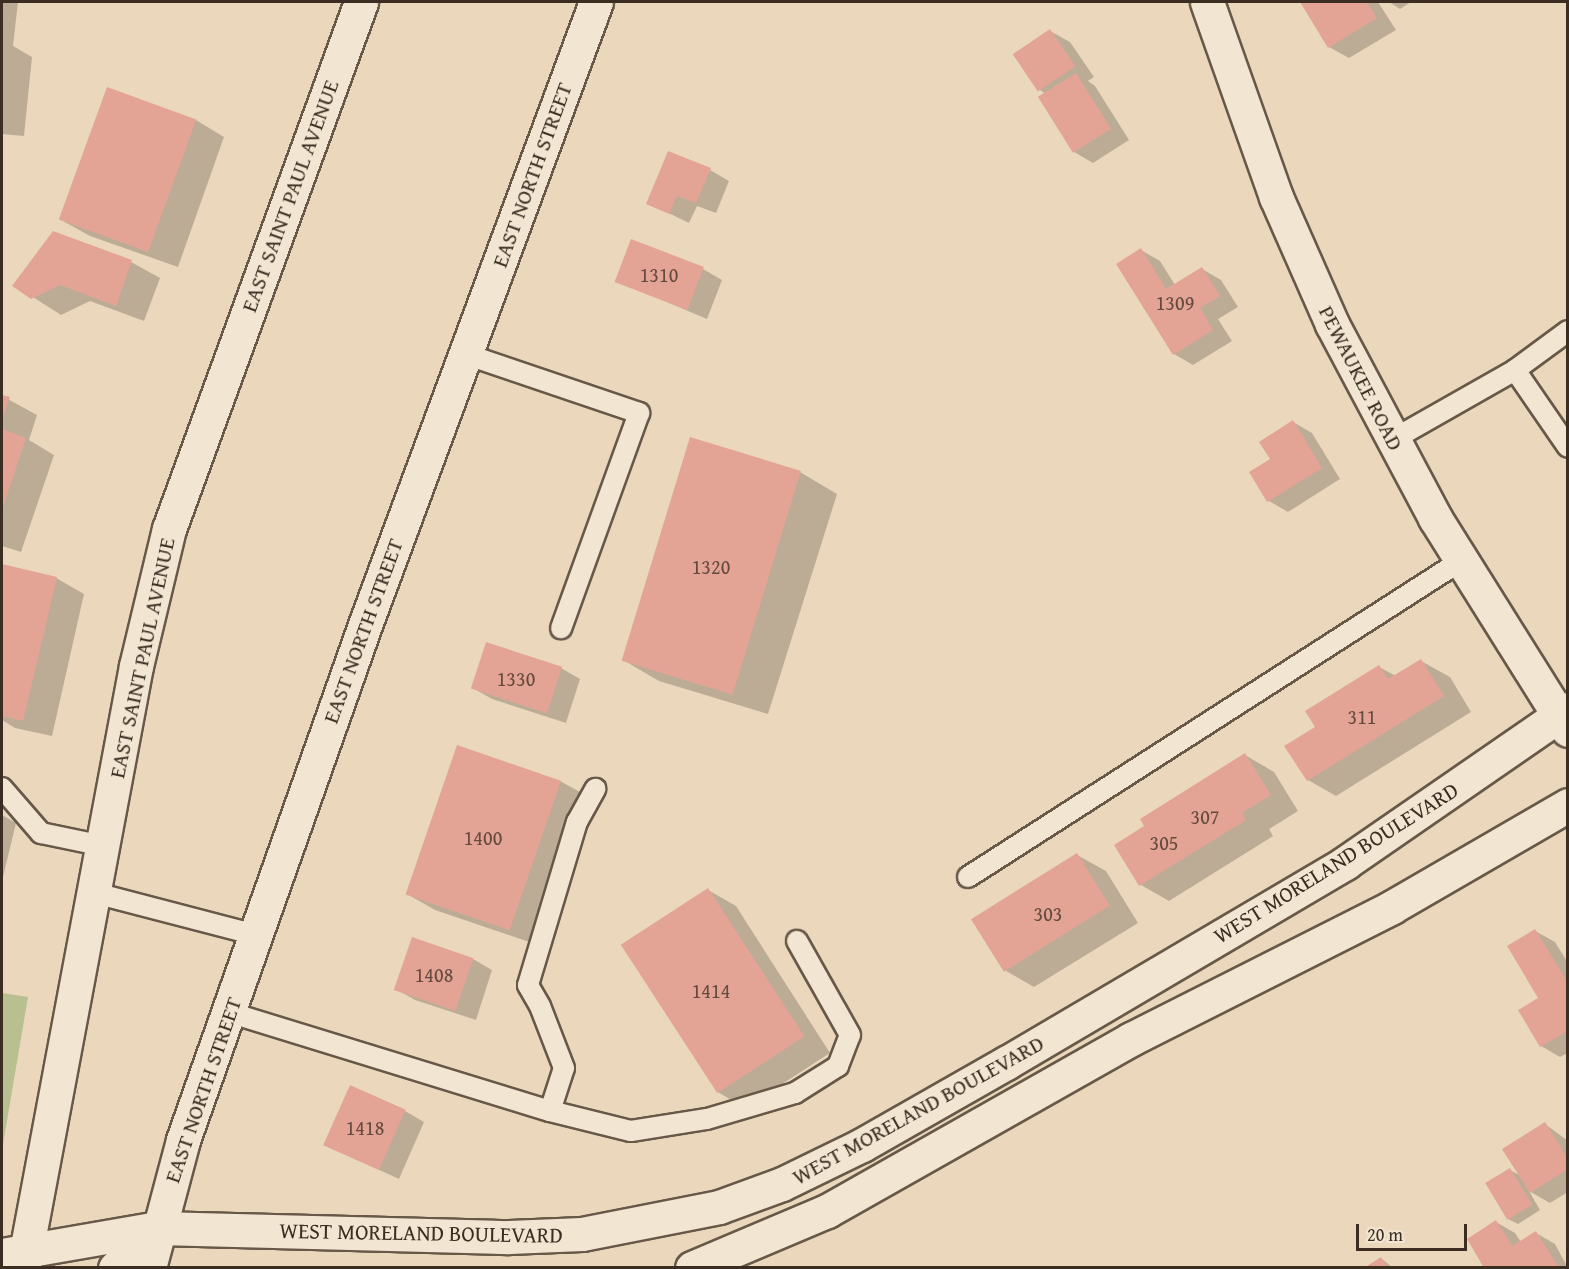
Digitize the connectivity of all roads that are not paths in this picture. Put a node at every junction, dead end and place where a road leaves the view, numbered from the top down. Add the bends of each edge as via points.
1 (361, 2) edge
2 (596, 2) edge
3 (1207, 2) edge
4 (1568, 331) edge
5 (465, 354) junction
6 (1515, 370) junction
7 (1392, 440) junction
8 (1568, 447) edge
9 (1462, 560) junction
10 (561, 628) dead end
11 (1564, 718) edge
12 (2, 788) edge
13 (595, 789) dead end
14 (1568, 805) edge
15 (104, 846) junction
16 (968, 877) dead end
17 (95, 893) junction
18 (256, 935) junction
19 (797, 941) dead end
20 (228, 1012) junction
21 (550, 1111) junction
22 (158, 1228) junction
23 (25, 1259) edge
24 (696, 1267) edge
25 (114, 1268) edge
26 (149, 1268) edge

1 - 15 main road, EAST SAINT PAUL AVENUE via 169,529 136,666
2 - 5 main road, EAST NORTH STREET
3 - 7 main road, PEWAUKEE ROAD via 1276,197 1332,324
4 - 6 lane
5 - 10 lane via 639,413
5 - 18 main road, EAST NORTH STREET
6 - 7 lane
6 - 8 lane
7 - 9 main road, PEWAUKEE ROAD
9 - 11 main road, PEWAUKEE ROAD
9 - 16 lane
11 - 22 main road, WEST MORELAND BOULEVARD via 1345,863 1006,1063 862,1145 782,1184 719,1207 582,1234 510,1237
12 - 15 lane via 41,833
13 - 21 lane via 577,822 528,986 564,1068
14 - 24 main road, WEST MORELAND BOULEVARD via 1392,907 1160,1022 827,1211
15 - 17 main road, EAST SAINT PAUL AVENUE
17 - 18 lane
17 - 23 main road, EAST SAINT PAUL AVENUE
18 - 20 main road, EAST NORTH STREET
19 - 21 lane via 850,1035 838,1066 795,1093 707,1119 642,1130 631,1131
20 - 21 lane
20 - 22 main road, EAST NORTH STREET via 183,1140
22 - 23 main road, WEST MORELAND BOULEVARD
22 - 25 main road
22 - 26 main road, EAST NORTH STREET

